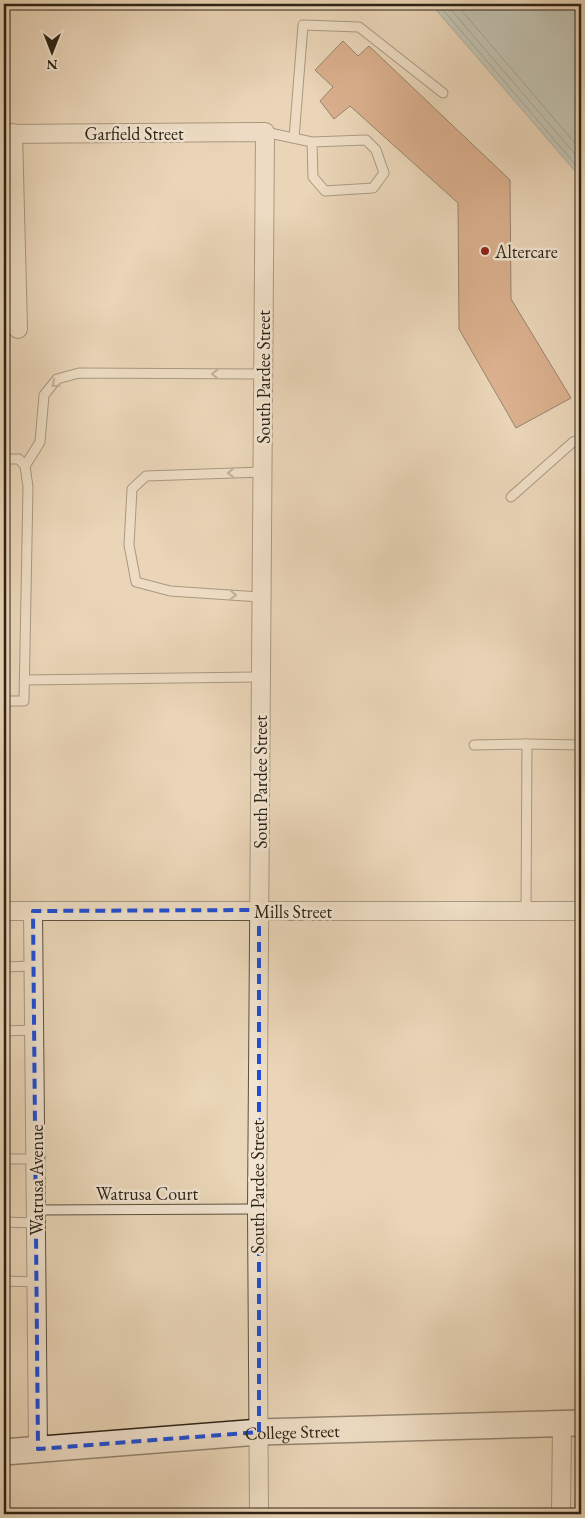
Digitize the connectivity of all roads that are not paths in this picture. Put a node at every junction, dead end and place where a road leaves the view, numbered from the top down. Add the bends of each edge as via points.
1 (443, 92) dead end
2 (265, 132) junction
3 (9, 134) edge
4 (294, 138) junction
5 (312, 142) junction
6 (18, 329) dead end
7 (263, 374) junction
8 (581, 439) edge
9 (4, 459) edge
10 (25, 466) junction
11 (262, 472) junction
12 (512, 497) dead end
13 (261, 596) junction
14 (261, 677) junction
15 (24, 680) junction
16 (4, 701) edge
17 (527, 744) junction
18 (474, 745) dead end
19 (581, 745) edge
20 (259, 910) junction
21 (4, 911) edge
22 (33, 911) junction
23 (526, 911) junction
24 (581, 911) edge
25 (34, 966) junction
26 (4, 967) edge
27 (34, 1030) junction
28 (4, 1031) edge
29 (4, 1159) edge
30 (36, 1159) junction
31 (257, 1209) junction
32 (36, 1216) junction
33 (4, 1222) edge
34 (4, 1282) edge
35 (36, 1282) junction
36 (572, 1423) edge
37 (259, 1432) junction
38 (38, 1449) junction
39 (4, 1452) edge
40 (259, 1514) edge
41 (561, 1514) edge

1 - 4 lane via 359,27 303,25
2 - 3 street, Garfield Street
2 - 4 lane
2 - 7 street, South Pardee Street
3 - 6 street
4 - 5 lane
5 - 5 lane via 313,177 325,191 373,188 384,173 376,150 366,140
7 -> 10 lane via 79,374 57,379 44,394 40,442
7 - 11 street, South Pardee Street
8 - 12 lane
9 - 10 lane via 19,459
10 - 15 lane via 28,496
11 - 13 street, South Pardee Street
11 -> 13 lane via 146,476 132,489 129,545 136,582 170,591
13 - 14 street, South Pardee Street
14 - 15 lane
14 - 20 street, South Pardee Street
15 - 16 lane via 24,701
17 - 18 lane
17 - 19 lane
17 - 23 lane
20 - 22 street, Mills Street
20 - 23 street, Mills Street
20 - 31 street, South Pardee Street
21 - 22 street, Mills Street
22 - 25 street, Watrusa Avenue
23 - 24 street, Mills Street
25 - 26 lane
25 - 27 street, Watrusa Avenue
27 - 28 lane
27 - 30 street, Watrusa Avenue
29 - 30 lane
30 - 32 street, Watrusa Avenue
31 - 32 lane, Watrusa Court
31 - 37 street, South Pardee Street
32 - 33 lane, Watrusa Court
32 - 35 street, Watrusa Avenue
34 - 35 lane
35 - 38 street, Watrusa Avenue
36 - 37 main road, College Street
36 - 41 street
37 - 38 main road, College Street
37 - 40 street, South Pardee Street
38 - 39 main road, College Street

